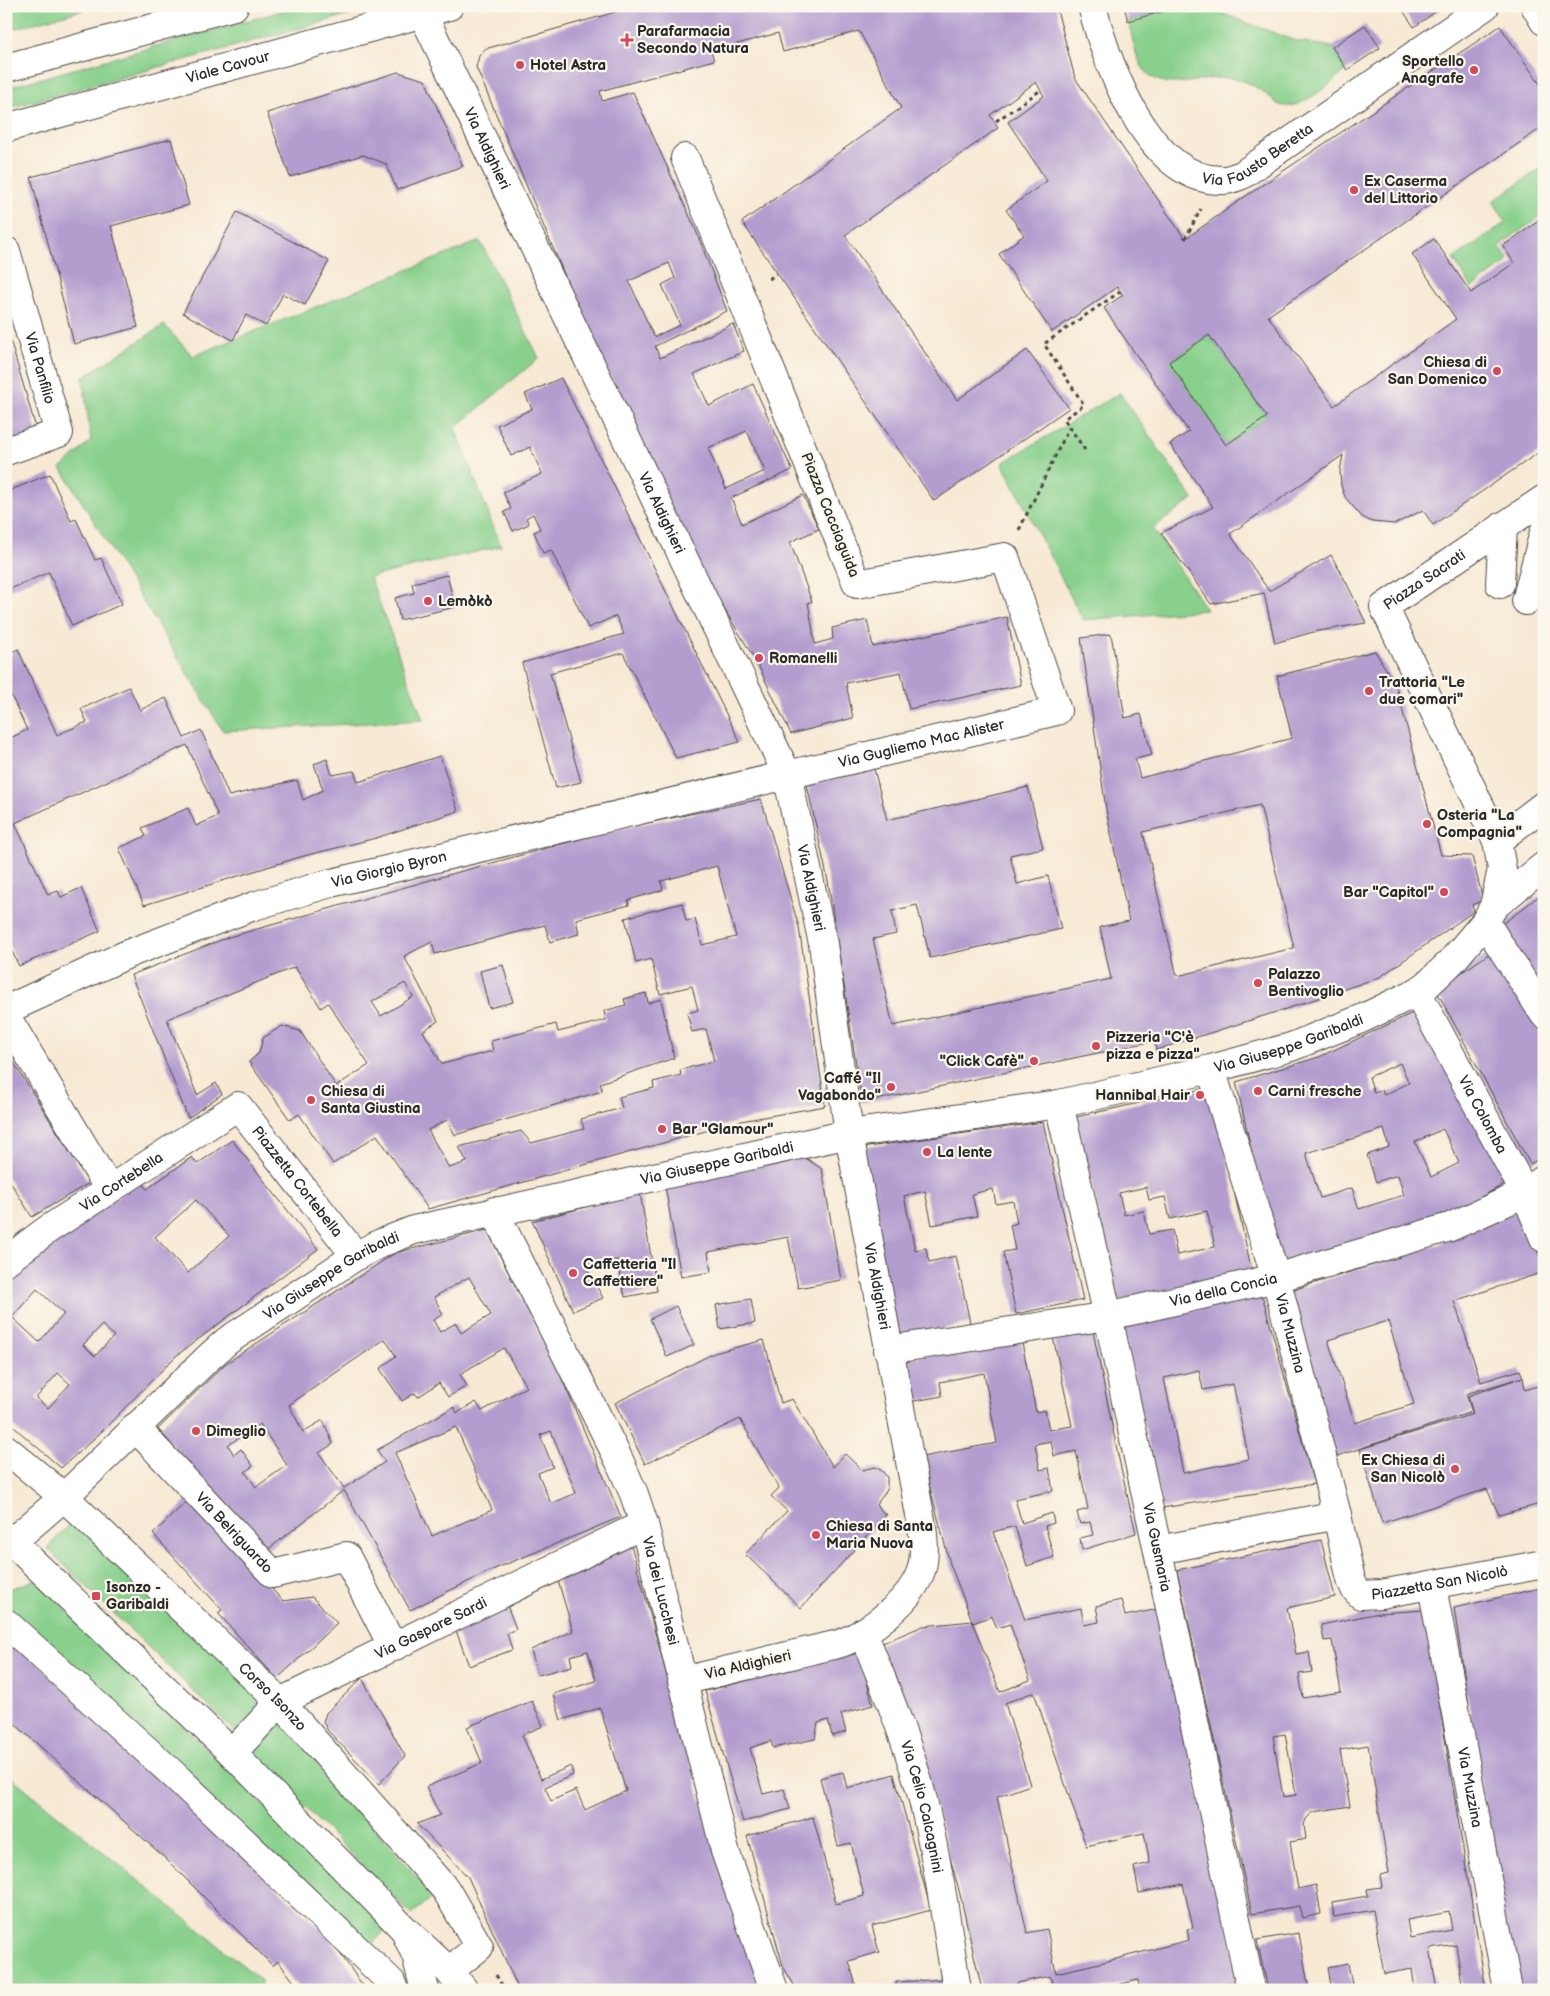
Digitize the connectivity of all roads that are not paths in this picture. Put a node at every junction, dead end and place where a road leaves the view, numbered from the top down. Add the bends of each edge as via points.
1 (234, 6) edge
2 (449, 6) edge
3 (1092, 6) edge
4 (1485, 6) edge
5 (1535, 6) edge
6 (420, 10) edge
7 (1544, 21) edge
8 (6, 68) edge
9 (6, 128) edge
10 (685, 158) dead end
11 (6, 251) edge
12 (6, 451) edge
13 (1544, 499) edge
14 (1503, 526) junction
15 (1544, 532) edge
16 (1500, 584) dead end
17 (1526, 601) dead end
18 (1057, 711) joint
19 (787, 774) junction
20 (1544, 805) edge
21 (1497, 841) junction
22 (1544, 866) edge
23 (1490, 914) junction
24 (1417, 992) junction
25 (6, 1010) edge
26 (1544, 1014) edge
27 (6, 1016) edge
28 (1212, 1069) junction
29 (1059, 1104) junction
30 (238, 1106) joint
31 (849, 1134) junction
32 (1534, 1186) edge
33 (109, 1189) junction
34 (494, 1211) junction
35 (1544, 1238) edge
36 (356, 1256) junction
37 (6, 1261) edge
38 (1276, 1278) junction
39 (1108, 1316) junction
40 (888, 1350) junction
41 (134, 1428) junction
42 (6, 1449) edge
43 (64, 1496) junction
44 (1337, 1515) junction
45 (644, 1524) junction
46 (8, 1540) edge
47 (1159, 1550) junction
48 (1544, 1564) edge
49 (1432, 1586) junction
50 (6, 1623) edge
51 (863, 1632) junction
52 (393, 1647) junction
53 (682, 1680) junction
54 (280, 1702) junction
55 (232, 1753) junction
56 (403, 1928) junction
57 (456, 1981) edge
58 (394, 1990) edge
59 (425, 1990) edge
60 (774, 1990) edge
61 (957, 1990) edge
62 (1251, 1990) edge
63 (1508, 1990) edge

1 - 8 street
2 - 6 street, Viale Cavour
3 - 4 street, Via Fausto Beretta via 1109,64 1142,125 1160,150 1174,164 1192,173 1226,180 1242,175
5 - 7 street
6 - 9 street, Viale Cavour
6 - 19 street, Via Aldighieri
10 - 18 street, Piazza Cacciaguida via 857,584 1005,557
11 - 12 street, Via Panfilio via 58,433
13 - 14 street, Piazza Sacrati
14 - 16 street
14 - 21 street, Piazza Sacrati via 1384,607
15 - 17 street
18 - 19 street, Via Gugliemo Mac Alister
19 - 25 street, Via Giorgio Byron via 327,884 254,906 130,953
19 - 31 street, Via Aldighieri via 823,944
20 - 21 street
21 - 23 street via 1502,870
22 - 23 street, Via Giuseppe Garibaldi
23 - 24 street, Via Giuseppe Garibaldi via 1452,961
23 - 26 street
24 - 28 street, Via Giuseppe Garibaldi via 1291,1048
24 - 32 street, Via Colomba
27 - 33 street
28 - 29 street, Via Giuseppe Garibaldi
28 - 38 street, Via Muzzina
29 - 31 street, Via Giuseppe Garibaldi
29 - 39 street, Via Gusmaria
30 - 33 street, Via Cortebella
30 - 36 street, Piazzetta Cortebella
31 - 34 street, Via Giuseppe Garibaldi
31 - 40 street, Via Aldighieri
32 - 35 street, Via Colomba
32 - 38 street, Via della Concia via 1450,1227
33 - 37 street, Via Cortebella
34 - 36 street, Via Giuseppe Garibaldi via 414,1230 380,1242
34 - 45 street, Via dei Lucchesi via 619,1460
36 - 41 street, Via Giuseppe Garibaldi via 227,1341
38 - 39 street, Via della Concia
38 - 44 street, Via Muzzina
39 - 40 street, Via della Concia
39 - 47 street, Via Gusmaria
40 - 51 street, Via Aldighieri via 924,1546 919,1576 905,1597
41 - 43 street, Via Giuseppe Garibaldi
41 - 52 street, Via Belriguardo via 273,1574 346,1556
42 - 43 street, Corso Isonzo
43 - 46 street, Via Giuseppe Garibaldi
43 - 54 street, Corso Isonzo
44 - 47 street
44 - 49 street, Piazzetta San Nicolò via 1351,1580 1361,1595
45 - 52 street, Via Gaspare Sardi
45 - 53 street, Via dei Lucchesi
46 - 55 street, Corso Isonzo
47 - 62 street, Via Gusmaria
48 - 49 street, Piazzetta San Nicolò
49 - 63 street, Via Muzzina
50 - 58 street via 277,1872 391,1982
51 - 53 street, Via Aldighieri via 844,1642
51 - 61 street, Via Celio Calcagnini via 893,1707 922,1798 940,1878
52 - 54 street, Via Gaspare Sardi
53 - 60 street, Via dei Lucchesi via 725,1851
54 - 55 street, Via Gaspare Sardi
54 - 57 street, Corso Isonzo via 446,1890 479,1947
55 - 56 street, Corso Isonzo
56 - 57 street, Corso Isonzo
56 - 59 street, Corso Isonzo via 416,1955

